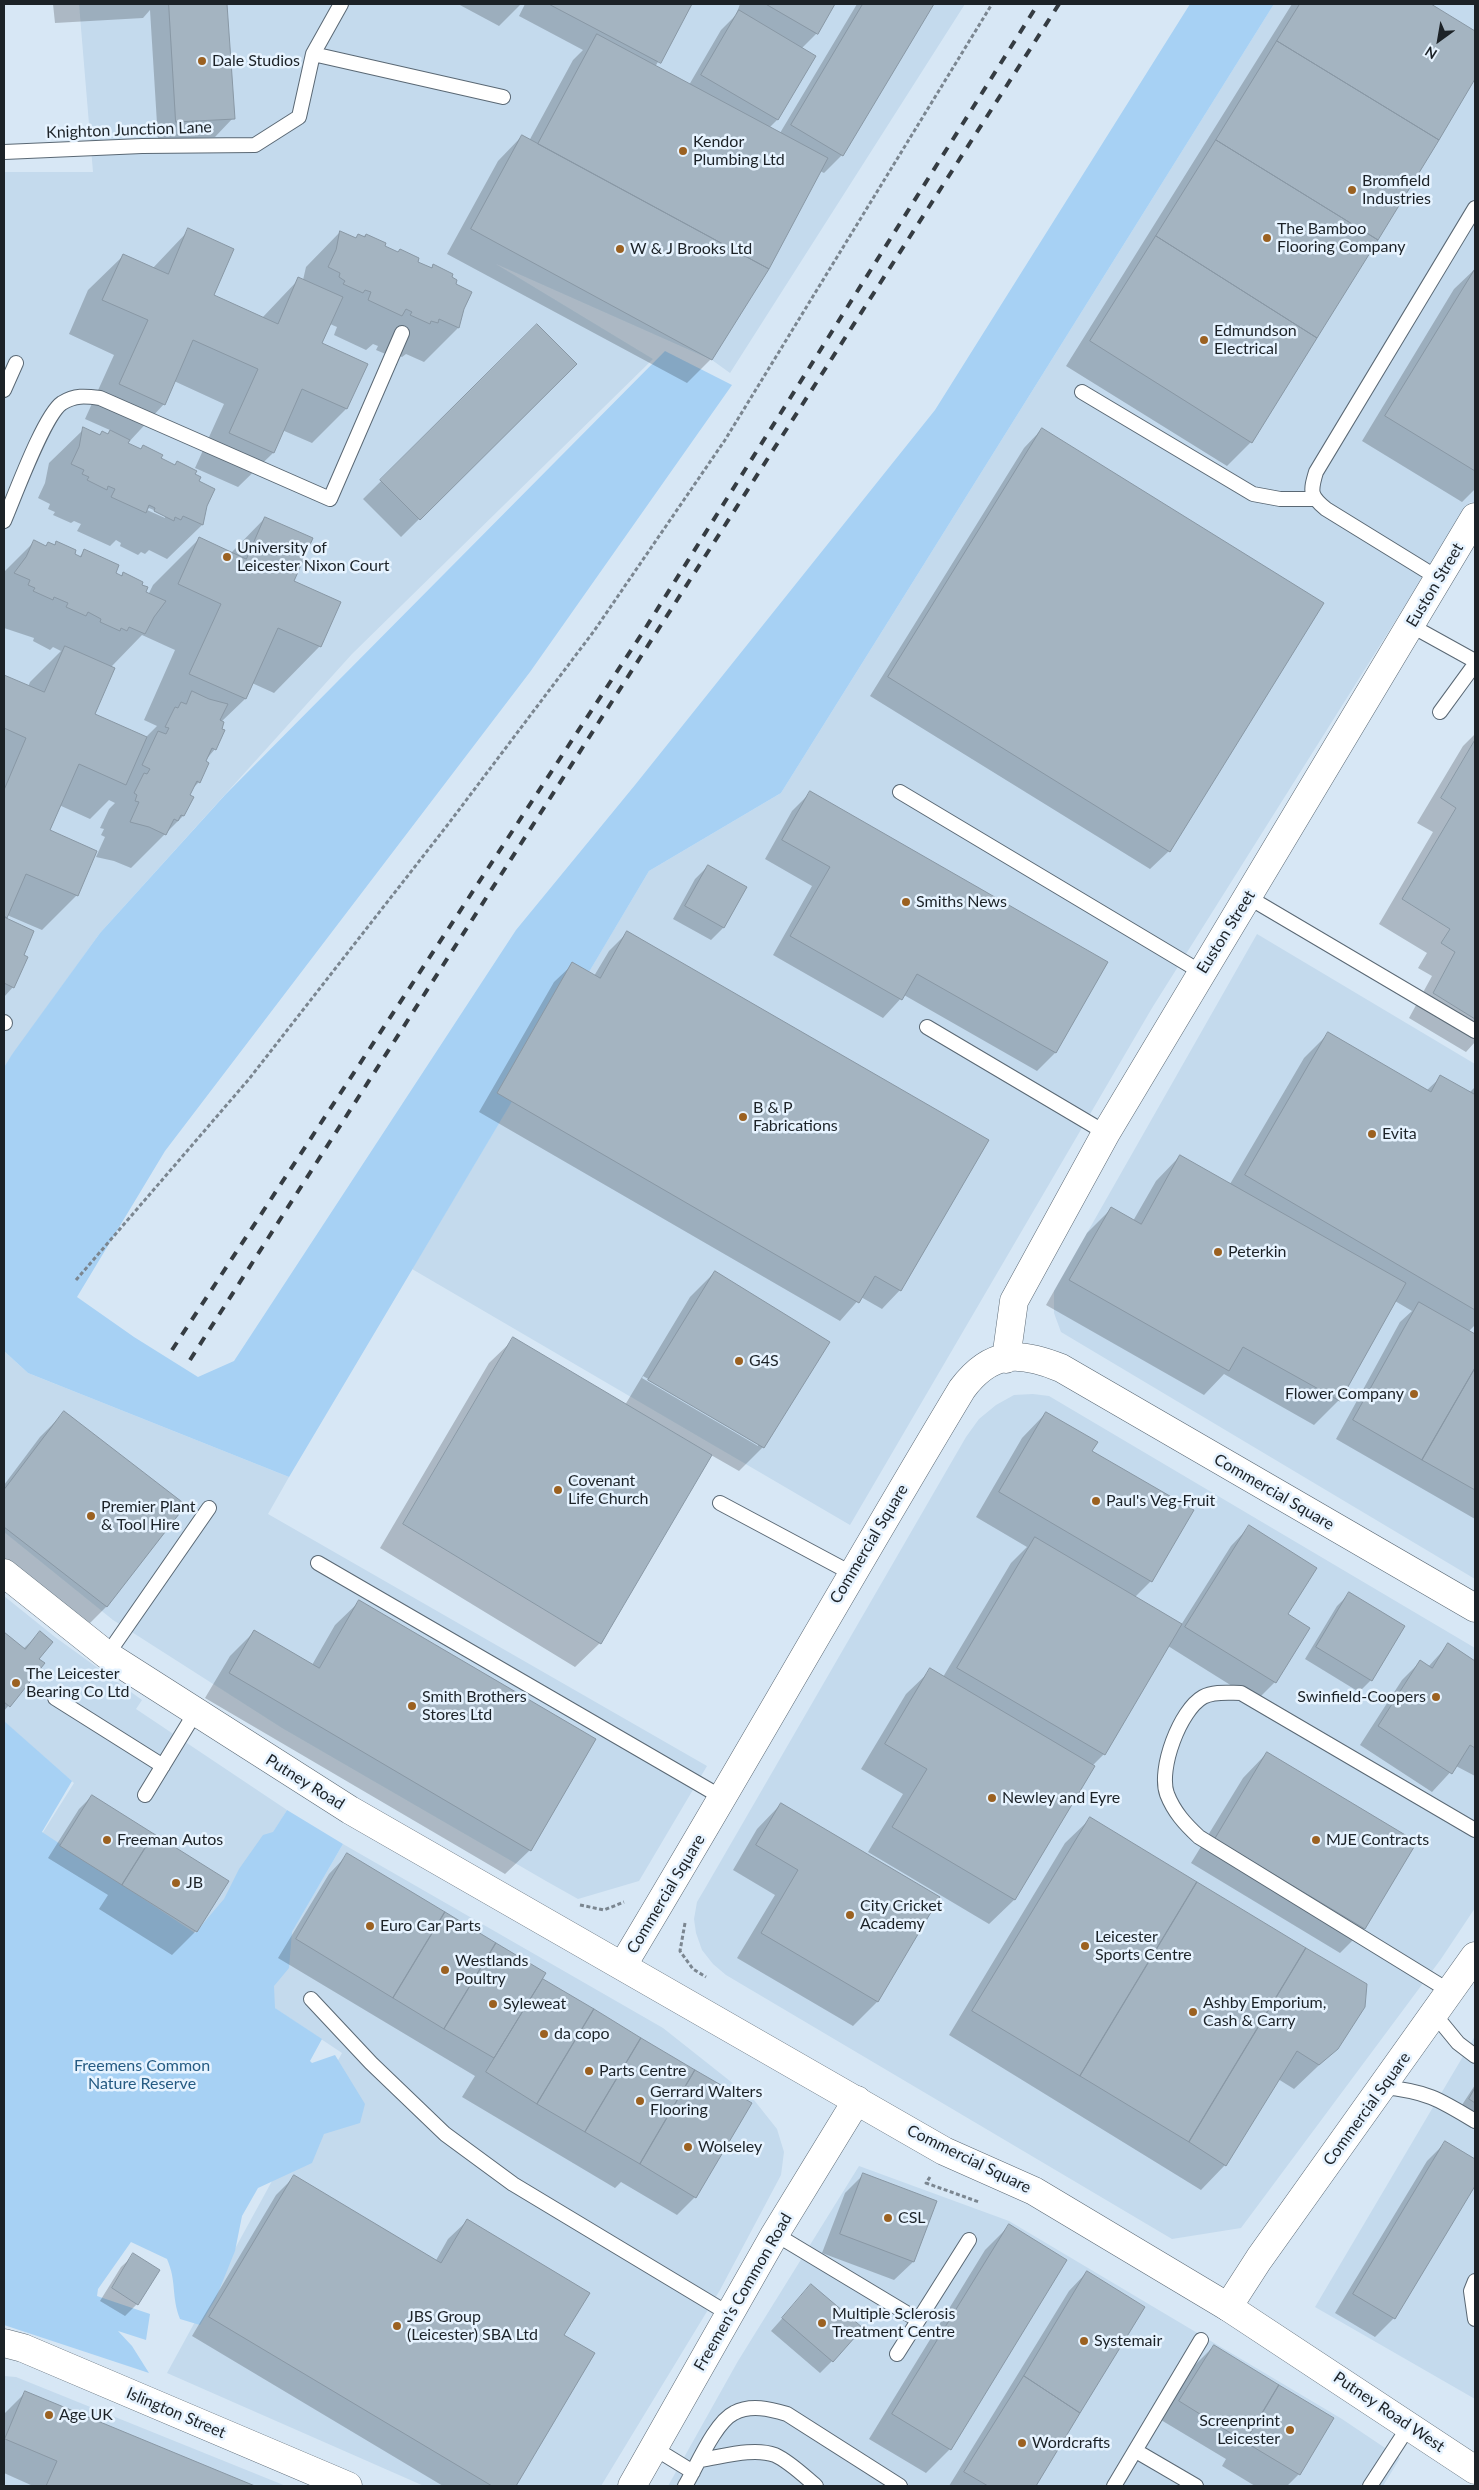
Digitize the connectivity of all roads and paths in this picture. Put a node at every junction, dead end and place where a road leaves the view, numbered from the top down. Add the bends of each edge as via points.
1 (341, 4) edge
2 (992, 4) edge
3 (313, 54) junction
4 (503, 97) dead end
5 (4, 152) edge
6 (1475, 208) edge
7 (402, 333) dead end
8 (16, 363) dead end
9 (4, 390) edge
10 (1082, 392) dead end
11 (1314, 499) junction
12 (1475, 517) edge
13 (4, 522) edge
14 (1438, 578) junction
15 (1410, 625) junction
16 (1475, 662) edge
17 (1440, 712) dead end
18 (900, 792) dead end
19 (1248, 897) junction
20 (1201, 972) junction
21 (927, 1028) dead end
22 (1475, 1031) edge
23 (1106, 1133) junction
24 (76, 1280) dead end
25 (1006, 1359) junction
26 (720, 1503) dead end
27 (209, 1508) dead end
28 (318, 1563) dead end
29 (4, 1573) edge
30 (851, 1573) junction
31 (1475, 1608) edge
32 (107, 1655) junction
33 (56, 1698) dead end
34 (195, 1713) junction
35 (163, 1766) junction
36 (145, 1795) dead end
37 (723, 1798) junction
38 (1475, 1830) edge
39 (1475, 1956) edge
40 (623, 1965) junction
41 (1451, 1992) junction
42 (311, 1999) dead end
43 (1435, 2015) junction
44 (1475, 2056) edge
45 (1382, 2087) junction
46 (857, 2100) junction
47 (1475, 2121) edge
48 (775, 2234) junction
49 (970, 2240) dead end
50 (1475, 2281) edge
51 (1228, 2307) junction
52 (729, 2314) junction
53 (1475, 2319) edge
54 (918, 2320) junction
55 (1201, 2340) dead end
56 (4, 2343) edge
57 (897, 2354) dead end
58 (1409, 2426) junction
59 (654, 2448) junction
60 (1136, 2451) junction
61 (696, 2466) junction
62 (1475, 2470) edge
63 (348, 2486) edge
64 (632, 2486) edge
65 (685, 2486) edge
66 (816, 2486) edge
67 (900, 2486) edge
68 (1114, 2486) edge
69 (1196, 2486) edge
70 (1370, 2486) edge

1 - 3 lane
2 - 24 path via 725,440 594,631 249,1079
3 - 4 lane
3 - 5 lane, Knighton Junction Lane via 299,118 255,145
6 - 11 lane via 1316,472 1311,487
7 - 13 lane via 330,499 100,398 78,396 60,404 49,419
8 - 9 lane
10 - 11 lane via 1253,494 1280,499
11 - 14 lane
12 - 14 street, Euston Street
14 - 15 street, Euston Street
15 - 16 lane
15 - 19 street, Euston Street
16 - 17 lane
18 - 20 lane
19 - 20 street, Euston Street
19 - 22 lane
20 - 23 street, Euston Street
21 - 23 lane
23 - 25 street, Euston Street via 1014,1301
25 - 30 street, Commercial Square via 989,1362 974,1373 962,1389
25 - 31 street, Commercial Square via 1021,1356 1061,1368
26 - 30 lane
27 - 32 lane
28 - 37 lane
29 - 32 street, Putney Road
30 - 37 street, Commercial Square
32 - 34 street, Putney Road
33 - 35 lane
34 - 35 lane
34 - 40 street, Putney Road via 350,1810
35 - 36 lane
37 - 40 street, Commercial Square
38 - 41 lane via 1241,1693 1222,1692 1203,1698 1190,1710 1174,1739 1165,1767 1166,1792 1179,1817 1199,1837
39 - 41 street, Commercial Square
40 - 46 street, Commercial Square
41 - 43 street, Commercial Square
42 - 52 lane via 371,2063 445,2134 513,2184
43 - 44 lane via 1458,2043
43 - 45 street, Commercial Square
45 - 47 lane via 1435,2097
45 - 51 street, Commercial Square
46 - 48 street, Freemen's Common Road
46 - 51 street, Commercial Square via 944,2151 1034,2191
48 - 52 street, Freemen's Common Road
48 - 54 lane
49 - 54 lane
50 - 53 lane via 1471,2291
51 - 58 street, Putney Road West
52 - 59 street, Freemen's Common Road
54 - 57 lane
55 - 60 lane
56 - 63 street, Islington Street via 23,2348
58 - 62 street, Putney Road West
58 - 70 lane
59 - 61 lane
59 - 64 street, Freemen's Common Road
60 - 68 lane
60 - 69 lane
61 - 65 lane
61 - 66 lane via 761,2452 774,2455
61 - 67 lane via 721,2424 734,2413 768,2408 787,2414

